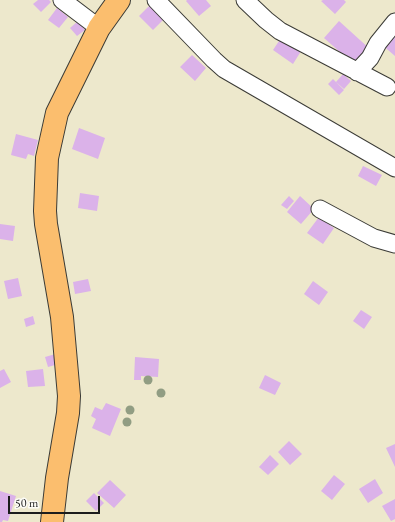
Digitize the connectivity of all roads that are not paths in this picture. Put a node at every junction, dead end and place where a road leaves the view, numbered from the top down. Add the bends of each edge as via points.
1 (62, 0) edge
2 (120, 0) edge
3 (156, 0) edge
4 (245, 0) edge
5 (395, 22) edge
6 (99, 28) junction
7 (357, 72) junction
8 (387, 88) dead end
9 (395, 168) edge
10 (320, 209) dead end
11 (395, 244) edge
12 (52, 522) edge

1 - 6 street
2 - 6 main road
3 - 9 street via 224,69
4 - 7 street via 280,30
5 - 7 street
6 - 12 main road via 57,113 47,158 46,224 62,317 69,396
7 - 8 street
10 - 11 street via 374,238

